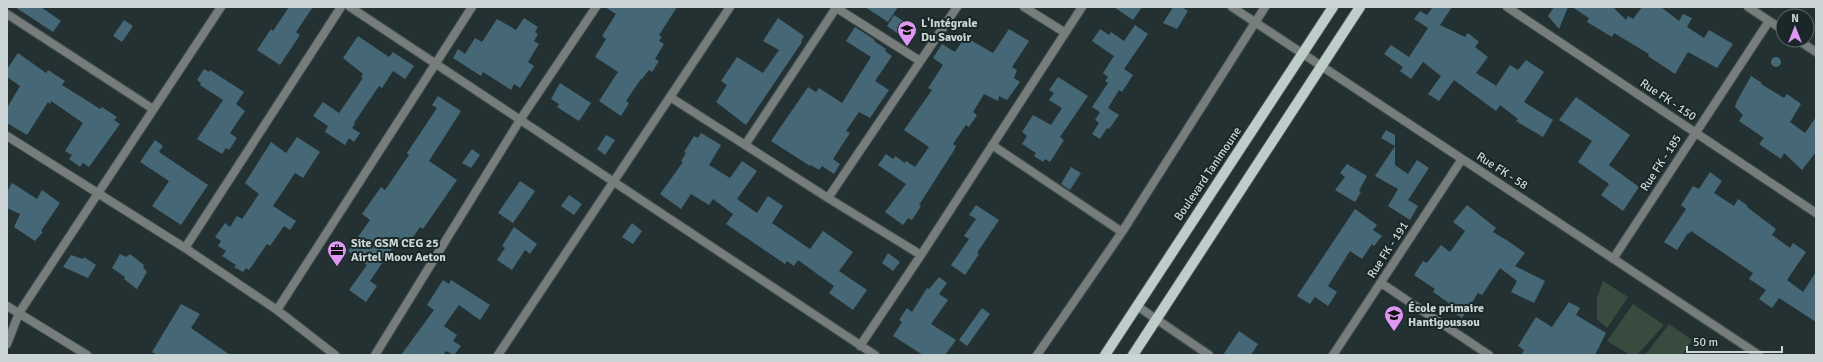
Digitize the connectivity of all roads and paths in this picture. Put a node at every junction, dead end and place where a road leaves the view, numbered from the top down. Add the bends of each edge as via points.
1 (221, 7) edge
2 (341, 7) edge
3 (350, 7) edge
4 (472, 7) edge
5 (596, 7) edge
6 (730, 7) edge
7 (836, 7) edge
8 (957, 7) edge
9 (1024, 7) edge
10 (1082, 7) edge
11 (1232, 7) edge
12 (1266, 7) edge
13 (1333, 7) edge
14 (1360, 7) edge
15 (1507, 7) edge
16 (1748, 7) edge
17 (7, 14) edge
18 (1769, 21) junction
19 (1255, 23) junction
20 (1775, 25) edge
21 (1064, 32) junction
22 (1303, 54) junction
23 (920, 61) junction
24 (435, 64) junction
25 (1322, 66) junction
26 (670, 97) junction
27 (153, 109) junction
28 (520, 120) junction
29 (1696, 133) junction
30 (7, 136) edge
31 (745, 144) junction
32 (992, 145) junction
33 (1462, 159) junction
34 (614, 182) junction
35 (97, 193) junction
36 (828, 198) junction
37 (1816, 213) edge
38 (1122, 232) junction
39 (185, 248) junction
40 (921, 255) junction
41 (1613, 259) junction
42 (1381, 283) junction
43 (7, 306) edge
44 (1136, 306) junction
45 (277, 310) junction
46 (18, 313) junction
47 (1156, 320) junction
48 (7, 344) edge
49 (860, 346) junction
50 (86, 355) edge
51 (335, 355) edge
52 (375, 355) edge
53 (498, 355) edge
54 (874, 355) edge
55 (1037, 355) edge
56 (1105, 355) edge
57 (1133, 355) edge
58 (1209, 355) edge
59 (1333, 355) edge
60 (1489, 355) edge
61 (1759, 355) edge

1 - 27 street
2 - 39 street
3 - 24 street
4 - 24 street
5 - 28 street
6 - 26 street
7 - 23 street
7 - 31 street
8 - 23 street
9 - 21 street
10 - 21 street
11 - 19 street, Rue FK - 58
12 - 19 street
13 - 22 main road, Boulevard Tanimoune
14 - 25 main road
15 - 29 street, Rue FK - 150
16 - 18 street
17 - 27 street
18 - 20 street
18 - 29 street, Rue FK - 185
19 - 22 street, Rue FK - 58
19 - 38 street
21 - 32 street
22 - 25 street, Rue FK - 58
22 - 44 main road, Boulevard Tanimoune
23 - 36 street
24 - 28 street
24 - 45 street
25 - 33 street, Rue FK - 58
25 - 47 main road
26 - 31 street
26 - 34 street
27 - 35 street
28 - 34 street
28 - 52 street
29 - 37 street, Rue FK - 150
29 - 41 street, Rue FK - 185
30 - 35 street
31 - 36 street
32 - 38 street
32 - 40 street
33 - 41 street, Rue FK - 58
33 - 42 street, Rue FK - 191
34 - 49 street
34 - 53 street
35 - 39 street
35 - 46 street
36 - 40 street
38 - 55 street
39 - 45 street
40 - 49 street
41 - 61 street, Rue FK - 58
42 - 59 street, Rue FK - 191
42 - 60 street
43 - 46 street
44 - 47 street
44 - 56 main road, Boulevard Tanimoune
45 - 51 street
46 - 48 street
46 - 50 street
47 - 57 main road
47 - 58 street
49 - 54 street

